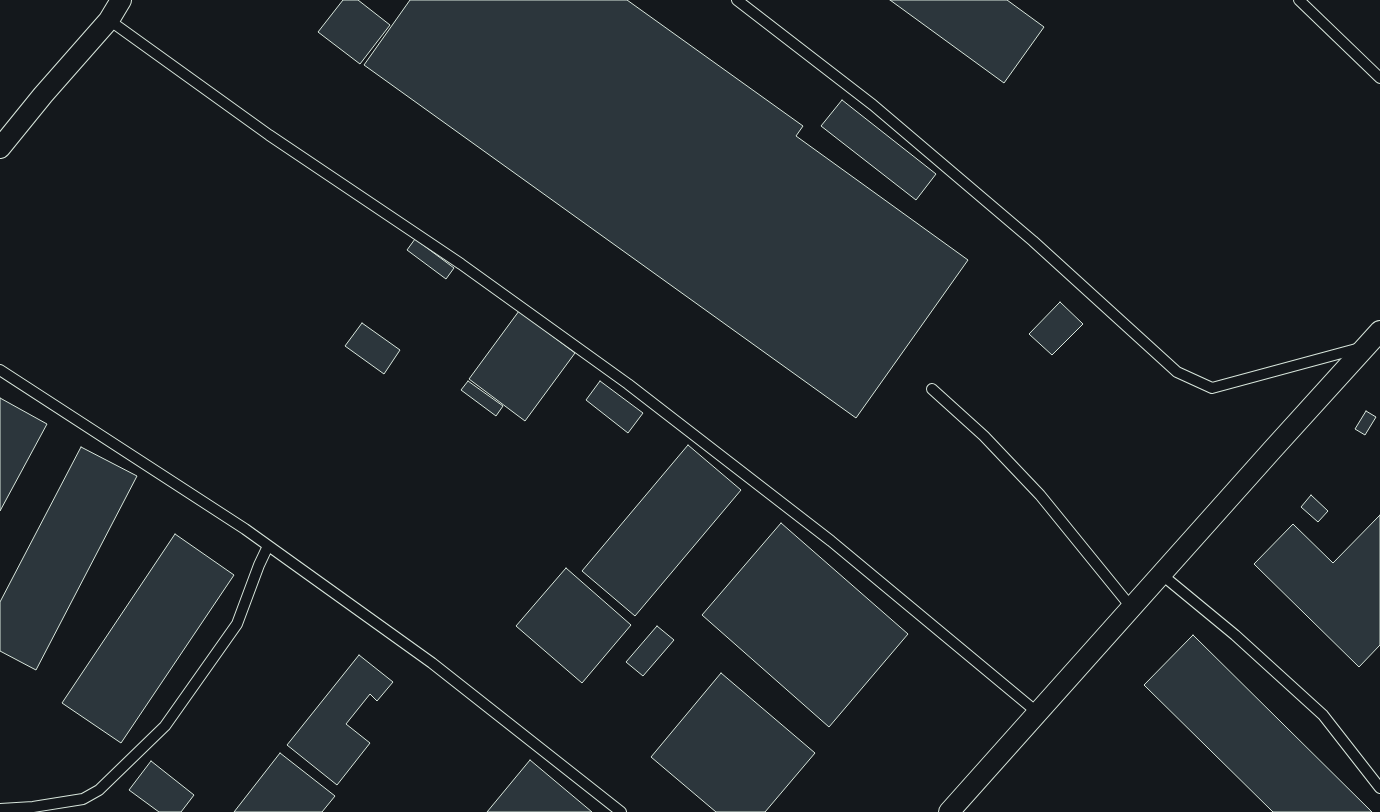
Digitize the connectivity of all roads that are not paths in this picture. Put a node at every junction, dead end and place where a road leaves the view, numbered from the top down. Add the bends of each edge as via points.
1 (121, 0) edge
2 (737, 0) edge
3 (1299, 0) edge
4 (109, 20) junction
5 (1380, 78) edge
6 (0, 148) edge
7 (1380, 331) edge
8 (1365, 347) junction
9 (0, 370) edge
10 (932, 389) dead end
11 (268, 546) junction
12 (1162, 574) junction
13 (1131, 607) junction
14 (1038, 713) junction
15 (1380, 788) edge
16 (0, 808) edge
17 (621, 812) edge
18 (949, 812) edge

1 - 4 street
2 - 8 lane via 879,110 1033,241 1177,372 1212,388
3 - 5 lane
4 - 6 street
4 - 14 lane via 269,135 461,264 628,384 831,541
7 - 8 street
8 - 12 street
9 - 11 lane via 245,528
10 - 13 lane via 984,436 1040,495
11 - 16 lane via 237,624 165,726 99,790 83,799 34,807
11 - 17 lane via 432,663
12 - 13 street
12 - 15 lane via 1235,635 1323,715
13 - 14 street
14 - 18 street

